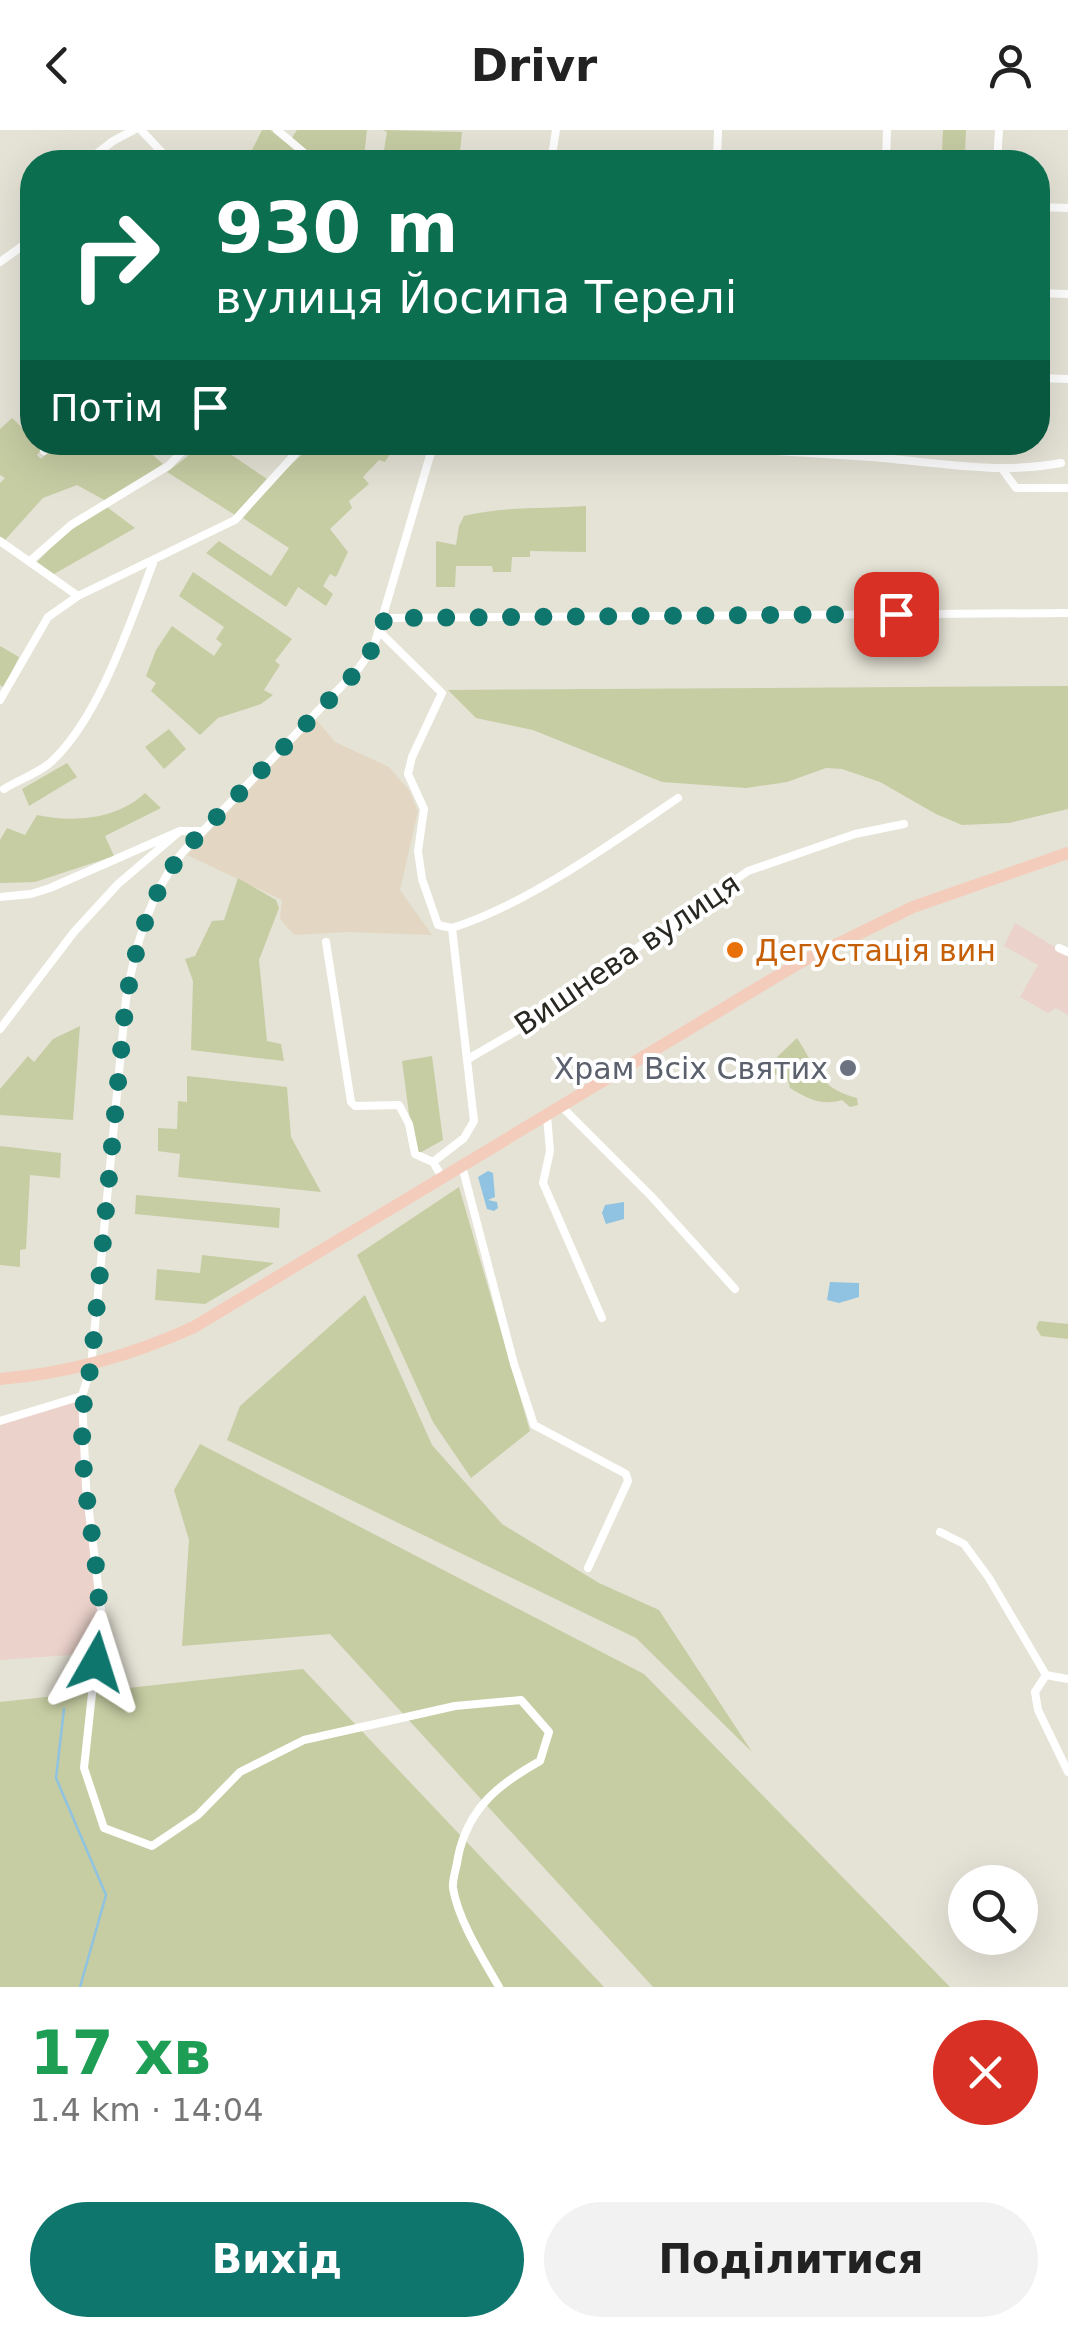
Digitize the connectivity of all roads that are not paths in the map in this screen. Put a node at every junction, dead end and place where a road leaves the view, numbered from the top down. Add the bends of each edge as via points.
1 (138, 130) edge
2 (278, 130) edge
3 (101, 150) edge
4 (159, 150) edge
5 (301, 150) edge
6 (179, 455) edge
7 (294, 455) edge
8 (430, 455) edge
9 (845, 455) edge
10 (1061, 464) dead end
11 (1006, 473) junction
12 (1068, 488) edge
13 (0, 541) edge
14 (30, 561) junction
15 (153, 562) junction
16 (78, 596) junction
17 (1068, 613) edge
18 (385, 618) junction
19 (380, 633) junction
20 (0, 700) edge
21 (4, 788) dead end
22 (678, 798) dead end
23 (904, 824) dead end
24 (180, 831) junction
25 (203, 831) junction
26 (1068, 852) edge
27 (0, 897) edge
28 (452, 928) junction
29 (326, 942) dead end
30 (0, 1029) edge
31 (468, 1059) junction
32 (561, 1106) junction
33 (547, 1114) junction
34 (433, 1162) junction
35 (462, 1166) junction
36 (442, 1178) junction
37 (735, 1289) dead end
38 (602, 1318) dead end
39 (91, 1367) junction
40 (0, 1378) edge
41 (82, 1396) junction
42 (0, 1420) edge
43 (940, 1532) dead end
44 (588, 1568) dead end
45 (1046, 1675) junction
46 (1068, 1679) edge
47 (1068, 1772) edge
48 (499, 1987) edge

1 - 3 street
1 - 4 street
2 - 5 street
6 - 14 street via 71,525
7 - 15 street via 235,520
8 - 18 street
9 - 11 street
10 - 11 street
11 - 12 street via 1014,486
13 - 14 street
14 - 16 street
15 - 16 street
15 - 21 street via 90,712 50,763
16 - 20 street via 48,617
17 - 18 street
18 - 19 street
19 - 25 street via 360,668
19 - 28 street via 442,693 408,774 424,809 422,879 438,925
22 - 28 street via 523,896
23 - 31 street, Вишнева вулиця via 748,871
24 - 25 street
24 - 27 street via 69,882
24 - 30 street via 74,932
25 - 39 street via 162,882 130,976
26 - 32 highway via 868,927
28 - 31 street
29 - 34 street via 351,1102 399,1105 415,1154
31 - 34 street via 472,1127
32 - 33 highway
32 - 37 street
33 - 35 highway
33 - 38 street via 550,1151 543,1183
34 - 36 street
35 - 36 highway
35 - 44 street via 534,1425 626,1474
36 - 39 highway via 194,1327
39 - 40 highway
39 - 41 street
41 - 42 street
41 - 48 street via 101,1610 84,1768 104,1828 152,1846 198,1815 240,1772 304,1740 455,1706 521,1700 549,1732 540,1761 479,1804 460,1846 453,1886
43 - 45 street via 964,1544
45 - 46 street
45 - 47 street via 1035,1692 1038,1710

